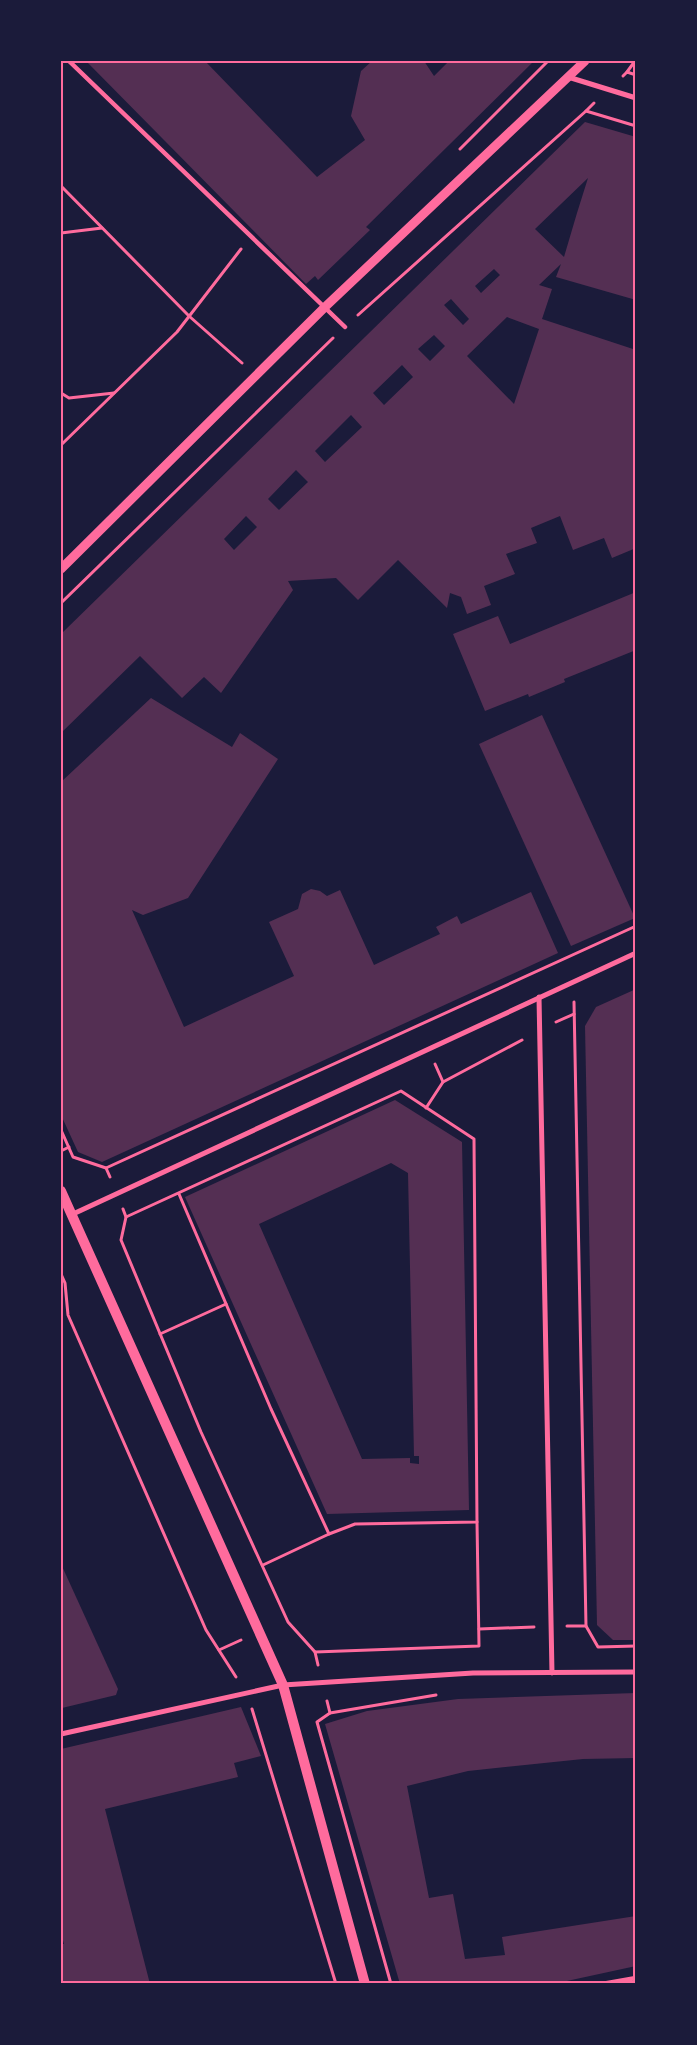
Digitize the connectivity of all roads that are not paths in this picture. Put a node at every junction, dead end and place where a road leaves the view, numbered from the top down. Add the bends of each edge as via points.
1 (69, 61) edge
2 (585, 61) edge
3 (568, 77) junction
4 (636, 98) edge
5 (325, 307) junction
6 (345, 327) dead end
7 (61, 568) edge
8 (636, 953) edge
9 (539, 997) junction
10 (61, 1191) edge
11 (73, 1214) junction
12 (636, 1672) edge
13 (552, 1673) junction
14 (283, 1685) junction
15 (61, 1734) edge
16 (636, 1978) edge
17 (365, 1984) edge
18 (602, 1984) edge

1 - 5 street
2 - 3 street
3 - 4 street
3 - 5 street
5 - 6 street
5 - 7 street
8 - 9 street
9 - 11 street
9 - 13 street
10 - 11 main road
11 - 14 main road
12 - 13 street
13 - 14 street via 473,1673
14 - 15 street
14 - 17 main road
16 - 18 street

